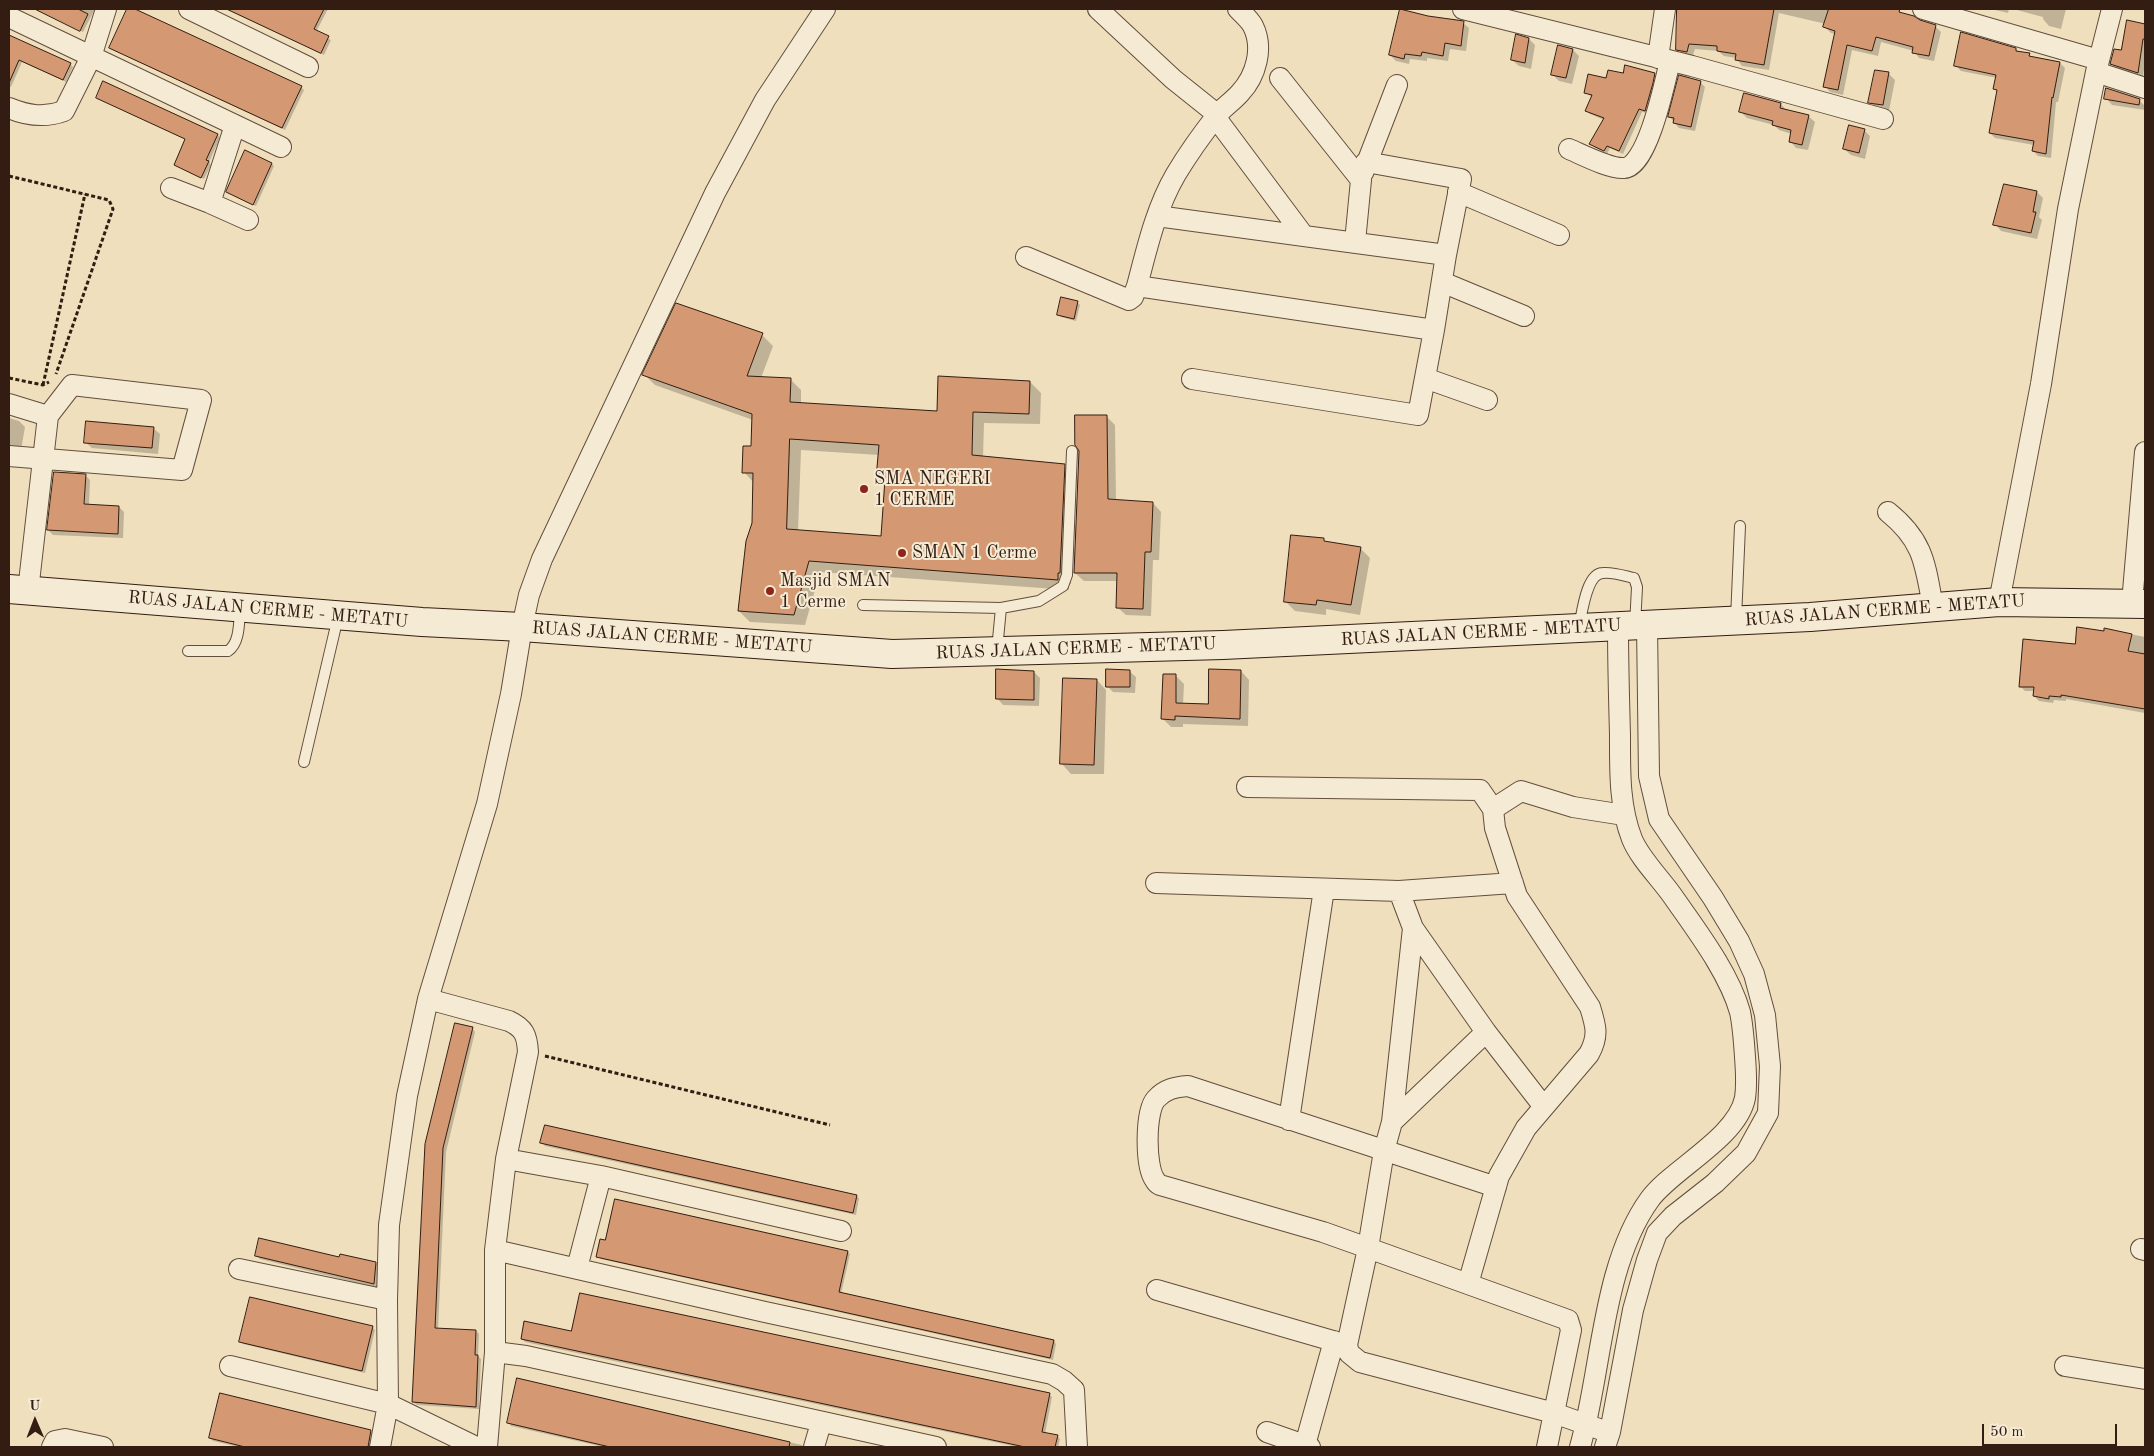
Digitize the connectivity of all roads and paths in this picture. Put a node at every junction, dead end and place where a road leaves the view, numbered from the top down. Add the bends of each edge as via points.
1 (106, 9) edge
2 (189, 9) edge
3 (825, 9) edge
4 (1098, 9) edge
5 (1238, 9) edge
6 (1463, 9) edge
7 (1665, 9) edge
8 (1923, 9) edge
9 (2112, 9) edge
10 (9, 16) edge
11 (91, 57) junction
12 (1664, 60) junction
13 (2098, 66) junction
14 (308, 67) dead end
15 (1280, 78) dead end
16 (1397, 85) dead end
17 (2145, 88) edge
18 (9, 108) edge
19 (1217, 116) junction
20 (1884, 119) dead end
21 (235, 125) junction
22 (282, 147) dead end
23 (1569, 149) dead end
24 (1364, 171) junction
25 (9, 176) edge
26 (170, 188) dead end
27 (1458, 192) junction
28 (85, 194) junction
29 (210, 203) junction
30 (1157, 216) junction
31 (248, 220) dead end
32 (1559, 235) dead end
33 (1304, 236) junction
34 (1355, 242) junction
35 (1446, 255) junction
36 (1026, 257) dead end
37 (1442, 282) junction
38 (1137, 286) junction
39 (1524, 316) dead end
40 (1434, 330) junction
41 (9, 378) edge
42 (1425, 378) junction
43 (1192, 379) dead end
44 (43, 385) junction
45 (1487, 400) dead end
46 (9, 404) edge
47 (48, 416) junction
48 (1072, 451) dead end
49 (2145, 452) edge
50 (9, 456) edge
51 (43, 459) junction
52 (1888, 512) dead end
53 (1740, 526) dead end
54 (18, 590) edge
55 (1999, 602) junction
56 (2139, 604) edge
57 (864, 605) dead end
58 (1933, 607) junction
59 (240, 608) junction
60 (1001, 608) junction
61 (338, 616) junction
62 (1736, 620) junction
63 (1633, 625) junction
64 (522, 627) junction
65 (1579, 628) junction
66 (188, 651) dead end
67 (997, 651) junction
68 (304, 762) dead end
69 (1247, 787) dead end
70 (1493, 809) junction
71 (1624, 815) junction
72 (1513, 883) junction
73 (1156, 884) dead end
74 (1324, 889) junction
75 (1399, 891) junction
76 (1708, 892) junction
77 (1681, 908) junction
78 (1413, 928) junction
79 (1731, 928) junction
80 (1704, 943) junction
81 (428, 998) junction
82 (1486, 1032) junction
83 (528, 1052) junction
84 (1745, 1100) junction
85 (1544, 1107) junction
86 (1768, 1114) junction
87 (1289, 1120) junction
88 (1392, 1122) junction
89 (830, 1125) dead end
90 (1384, 1151) junction
91 (506, 1159) junction
92 (601, 1176) junction
93 (1496, 1187) junction
94 (841, 1231) dead end
95 (1368, 1248) junction
96 (495, 1250) junction
97 (577, 1268) junction
98 (239, 1269) dead end
99 (1468, 1284) junction
100 (1157, 1290) dead end
101 (387, 1300) junction
102 (1340, 1343) junction
103 (495, 1352) junction
104 (230, 1366) dead end
105 (2065, 1366) dead end
106 (2145, 1379) edge
107 (388, 1404) junction
108 (1554, 1413) junction
109 (821, 1423) junction
110 (1586, 1426) junction
111 (1267, 1432) dead end
112 (1608, 1440) edge
113 (1308, 1446) edge
114 (52, 1447) edge
115 (103, 1447) edge
116 (380, 1447) edge
117 (476, 1447) edge
118 (486, 1447) edge
119 (814, 1447) edge
120 (936, 1447) edge
121 (1077, 1447) edge
122 (1547, 1447) edge
123 (1580, 1447) edge

1 - 11 street
2 - 14 street
3 - 64 street via 765,100 715,193 542,559
4 - 19 street
5 - 19 street via 1252,24 1259,49 1249,80
6 - 12 street
7 - 12 street
8 - 13 street
9 - 13 street
10 - 11 street
11 - 18 street via 64,111 50,116 30,115
11 - 21 street
12 - 20 street
12 - 23 street via 1654,126 1632,165 1625,168 1610,165
13 - 17 street
13 - 55 street via 2068,209 2040,384
15 - 24 street
16 - 24 street
19 - 30 street via 1176,175
19 - 33 street
21 - 22 street
21 - 29 street
24 - 27 street via 1461,179
24 - 34 street
25 - 28 path
26 - 29 street
27 - 32 street
27 - 35 street
28 - 44 path
28 - 44 path via 109,200 113,209 57,372 51,382
29 - 31 street
30 - 33 street
30 - 38 street
33 - 34 street
34 - 35 street
35 - 37 street
36 - 38 street via 1129,300 1134,297
37 - 39 street
37 - 40 street
38 - 40 street
40 - 42 street
41 - 44 path
42 - 43 street via 1418,414
42 - 45 street
46 - 47 street
47 - 51 street
47 - 51 street via 72,385 201,400 182,470
48 - 60 lane via 1067,575 1063,586 1039,601
49 - 56 street
50 - 51 street
51 - 54 street
52 - 58 street via 1903,524 1918,545 1924,559
53 - 62 lane
54 - 59 main road, RUAS JALAN CERME - METATU
55 - 56 main road, RUAS JALAN CERME - METATU
55 - 58 main road, RUAS JALAN CERME - METATU
57 - 60 lane
58 - 62 main road, RUAS JALAN CERME - METATU
59 - 61 main road, RUAS JALAN CERME - METATU
59 - 66 lane via 233,648 228,651
60 - 67 lane
61 - 64 main road, RUAS JALAN CERME - METATU
61 - 68 lane
62 - 63 main road, RUAS JALAN CERME - METATU
63 - 65 main road, RUAS JALAN CERME - METATU
63 - 65 lane via 1637,587 1634,578 1602,572 1590,583
63 - 71 street via 1620,780
63 - 76 street via 1649,776 1659,819
64 - 67 main road, RUAS JALAN CERME - METATU via 892,654
64 - 81 street via 487,804
65 - 67 main road, RUAS JALAN CERME - METATU via 1223,645
69 - 70 street via 1480,790
70 - 71 street via 1521,791 1573,807
70 - 72 street via 1495,828
71 - 77 street via 1633,841
72 - 75 street
72 - 85 street via 1517,896 1590,1007 1596,1028 1595,1043 1589,1054
73 - 74 street
74 - 75 street
74 - 87 street
75 - 78 street
76 - 77 street
76 - 79 street
77 - 80 street
78 - 82 street
78 - 88 street
79 - 80 street
79 - 86 street via 1754,974 1765,1015 1770,1066
80 - 84 street via 1723,974 1740,1012 1746,1070
81 - 83 street via 519,1026 527,1036
81 - 101 street via 407,1096 389,1225
82 - 85 street
82 - 88 street
83 - 89 path
83 - 91 street
84 - 86 street
84 - 110 street via 1733,1121 1696,1159 1651,1197 1633,1224 1614,1282
85 - 93 street via 1526,1128
86 - 112 street via 1746,1152 1657,1233 1633,1310
87 - 90 street
87 - 95 street via 1188,1086 1175,1087 1155,1100 1150,1110 1150,1166 1154,1179 1176,1191 1323,1232
88 - 90 street
90 - 93 street
90 - 95 street
91 - 92 street
91 - 96 street
92 - 94 street
92 - 97 street
93 - 99 street
95 - 99 street
95 - 102 street
96 - 97 street
96 - 103 street
97 - 121 street via 1052,1374 1074,1390
98 - 101 street
99 - 108 street via 1568,1320 1571,1330
100 - 102 street
101 - 107 street
102 - 108 street via 1360,1362
102 - 113 street
103 - 109 street via 526,1356
103 - 118 street
104 - 107 street
105 - 106 street
107 - 116 street
107 - 117 street
108 - 110 street
108 - 122 street
109 - 119 street
109 - 120 street
110 - 112 street
110 - 123 street
111 - 113 street
114 - 115 street via 55,1441 65,1440

